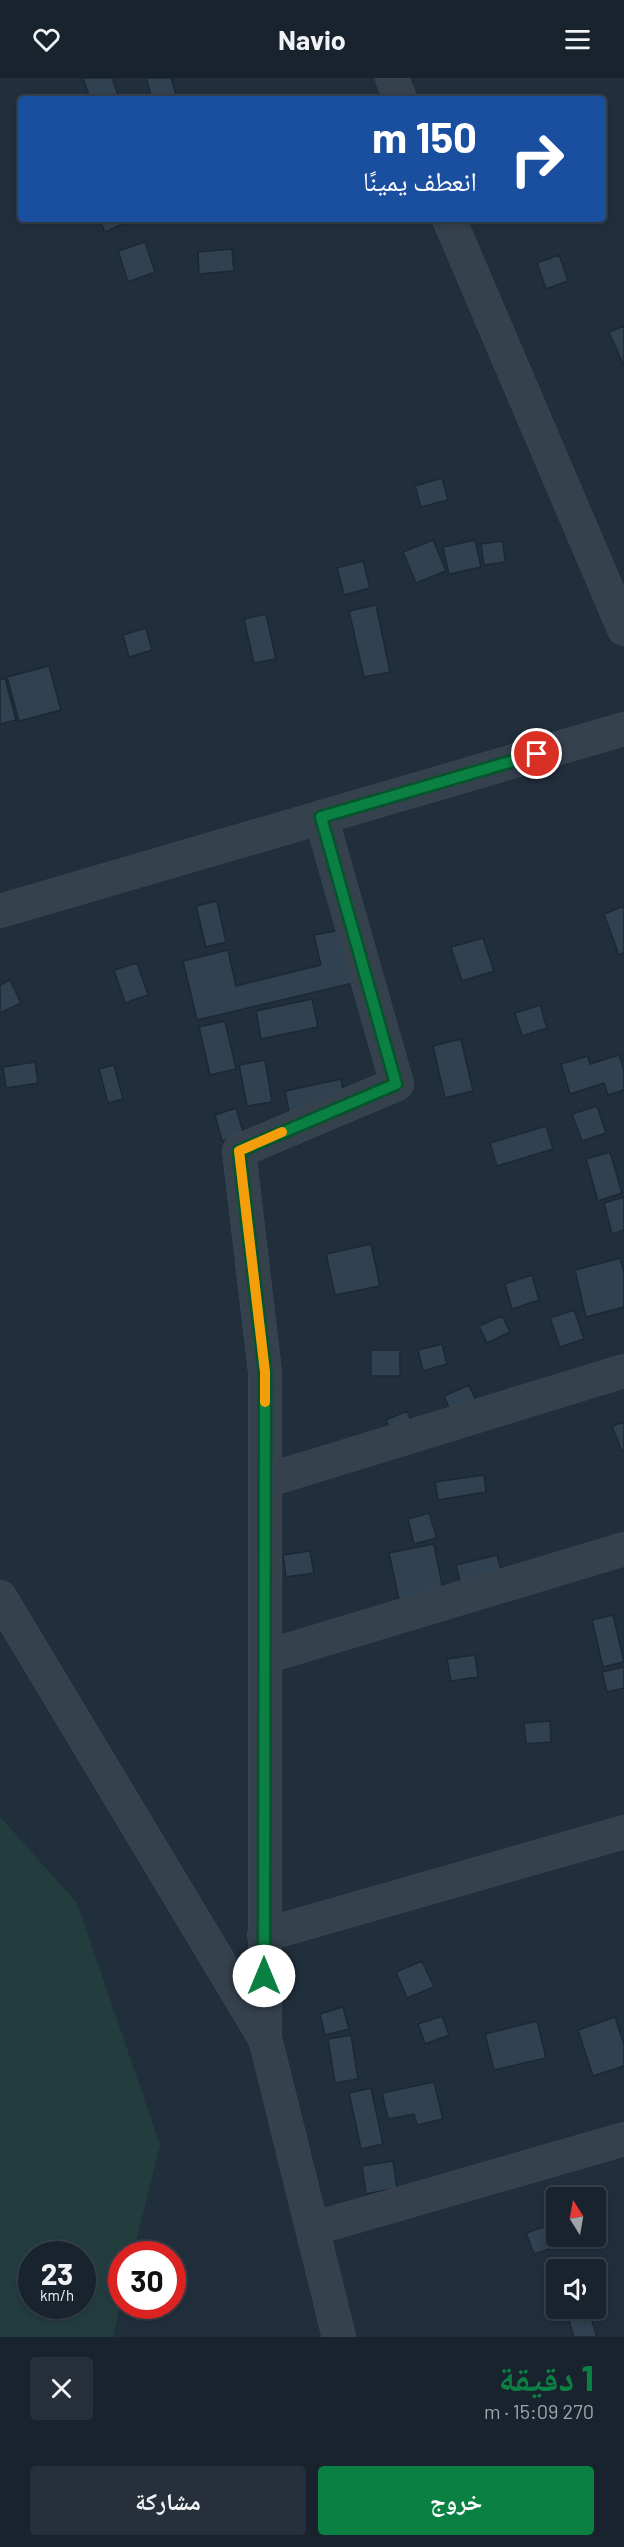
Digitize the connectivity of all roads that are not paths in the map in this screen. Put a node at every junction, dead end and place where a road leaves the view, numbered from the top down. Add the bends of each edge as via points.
1 (392, 78) edge
2 (399, 96) edge
3 (450, 222) edge
4 (624, 629) edge
5 (624, 729) edge
6 (321, 817) junction
7 (0, 911) edge
8 (624, 1371) edge
9 (265, 1481) junction
10 (624, 1549) edge
11 (0, 1597) edge
12 (265, 1657) junction
13 (624, 1832) edge
14 (264, 1935) junction
15 (265, 2038) junction
16 (624, 2139) edge
17 (312, 2229) junction
18 (339, 2337) edge

1 - 2 street
3 - 4 street
5 - 6 street
6 - 7 street
6 - 9 street via 396,1084 239,1151 265,1372
8 - 9 street
9 - 12 street
10 - 12 street
11 - 15 street
12 - 14 street
13 - 14 street
14 - 15 street
15 - 17 street
16 - 17 street
17 - 18 street

